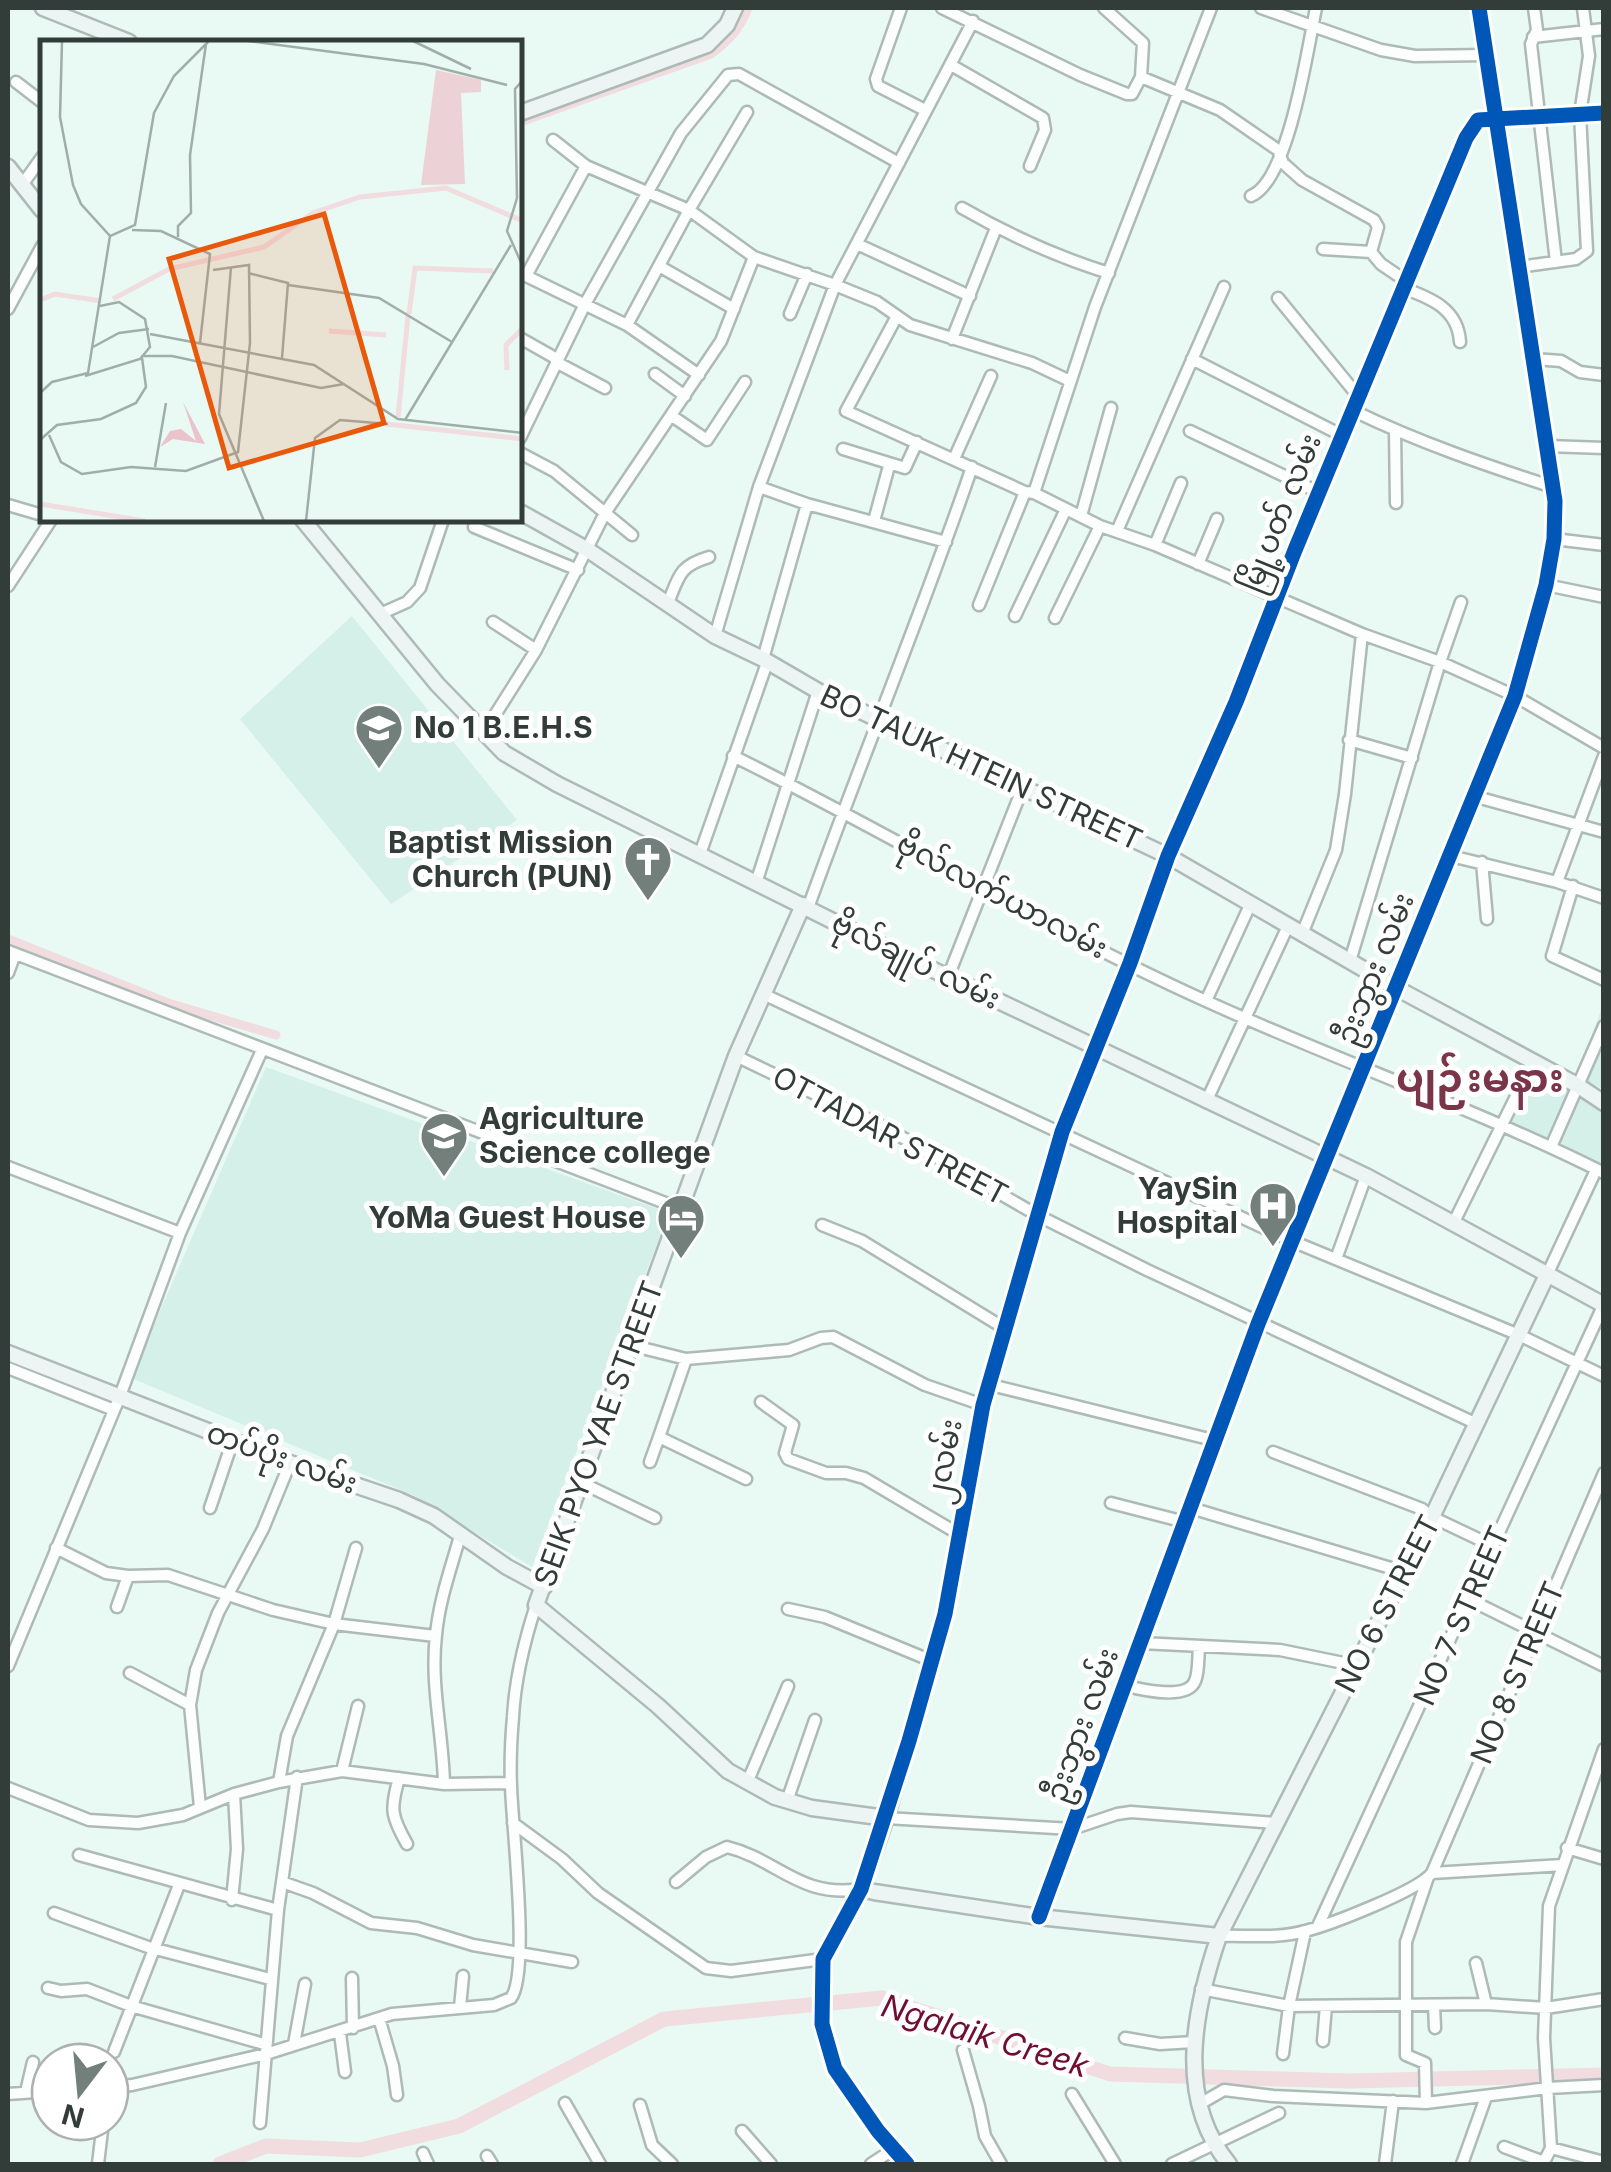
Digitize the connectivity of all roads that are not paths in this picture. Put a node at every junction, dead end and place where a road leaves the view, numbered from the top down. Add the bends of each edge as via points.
1 (43, 8) edge
2 (735, 8) edge
3 (901, 8) edge
4 (942, 8) edge
5 (1104, 8) edge
6 (1211, 8) edge
7 (1261, 8) edge
8 (1316, 8) edge
9 (1480, 8) edge
10 (1534, 8) edge
11 (1583, 8) edge
12 (972, 21) junction
13 (1312, 26) junction
14 (1585, 30) junction
15 (1604, 30) edge
16 (1533, 37) junction
17 (125, 40) edge
18 (1487, 56) junction
19 (951, 66) junction
20 (1141, 78) junction
21 (16, 82) dead end
22 (1180, 93) junction
23 (40, 100) edge
24 (925, 110) junction
25 (522, 111) edge
26 (748, 112) dead end
27 (1604, 113) edge
28 (1580, 114) junction
29 (1541, 116) junction
30 (1496, 121) junction
31 (554, 140) dead end
32 (1280, 156) junction
33 (40, 159) edge
34 (899, 163) junction
35 (586, 166) junction
36 (1030, 166) dead end
37 (8, 167) edge
38 (22, 186) junction
39 (647, 194) junction
40 (1251, 196) dead end
41 (40, 208) edge
42 (962, 208) dead end
43 (689, 210) junction
44 (996, 228) junction
45 (857, 244) junction
46 (1323, 249) dead end
47 (40, 250) edge
48 (1371, 252) junction
49 (754, 257) junction
50 (1556, 262) junction
51 (658, 266) junction
52 (1519, 267) junction
53 (523, 274) edge
54 (806, 274) junction
55 (1109, 274) junction
56 (836, 284) junction
57 (1404, 285) junction
58 (1224, 287) dead end
59 (970, 296) junction
60 (1278, 298) dead end
61 (585, 304) junction
62 (8, 308) edge
63 (734, 309) junction
64 (790, 314) dead end
65 (896, 316) junction
66 (627, 325) junction
67 (952, 338) junction
68 (522, 339) edge
69 (1460, 342) dead end
70 (1192, 359) junction
71 (1534, 359) junction
72 (556, 361) junction
73 (655, 374) dead end
74 (699, 375) junction
75 (1604, 375) edge
76 (991, 376) dead end
77 (1070, 381) junction
78 (745, 382) dead end
79 (605, 388) dead end
80 (685, 396) junction
81 (1356, 403) junction
82 (1111, 408) dead end
83 (672, 416) junction
84 (1395, 430) junction
85 (1190, 431) dead end
86 (522, 434) edge
87 (1343, 436) junction
88 (916, 442) junction
89 (1547, 446) junction
90 (1604, 448) edge
91 (843, 449) dead end
92 (522, 454) edge
93 (954, 459) junction
94 (889, 466) junction
95 (972, 467) junction
96 (1181, 483) dead end
97 (759, 486) junction
98 (1553, 487) junction
99 (1029, 492) junction
100 (1318, 492) junction
101 (1396, 503) dead end
102 (806, 504) junction
103 (8, 505) edge
104 (1066, 509) junction
105 (522, 513) edge
106 (605, 513) junction
107 (40, 514) edge
108 (1081, 516) junction
109 (1216, 518) dead end
110 (874, 521) junction
111 (50, 522) edge
112 (305, 522) edge
113 (442, 522) edge
114 (1100, 526) junction
115 (474, 527) dead end
116 (1118, 531) junction
117 (632, 535) dead end
118 (1554, 539) junction
119 (946, 542) junction
120 (1156, 545) junction
121 (1604, 545) edge
122 (588, 550) junction
123 (708, 558) dead end
124 (1198, 564) junction
125 (578, 570) junction
126 (1546, 584) junction
127 (8, 586) edge
128 (1604, 597) edge
129 (1276, 598) junction
130 (1462, 602) dead end
131 (668, 603) junction
132 (979, 604) dead end
133 (380, 614) junction
134 (1015, 616) dead end
135 (1055, 618) dead end
136 (493, 622) dead end
137 (1362, 634) junction
138 (715, 636) junction
139 (536, 650) junction
140 (765, 661) junction
141 (1440, 662) junction
142 (818, 691) junction
143 (1516, 696) junction
144 (882, 719) junction
145 (483, 734) junction
146 (1349, 740) junction
147 (1604, 748) edge
148 (733, 756) junction
149 (1604, 756) edge
150 (1412, 758) junction
151 (790, 784) junction
152 (1023, 787) junction
153 (1473, 796) junction
154 (843, 812) junction
155 (1577, 825) junction
156 (1604, 832) edge
157 (700, 854) junction
158 (1168, 856) junction
159 (1450, 856) junction
160 (1482, 862) junction
161 (1557, 882) junction
162 (756, 883) junction
163 (1573, 886) junction
164 (982, 887) junction
165 (1604, 898) edge
166 (1250, 905) junction
167 (806, 907) junction
168 (1487, 919) dead end
169 (1288, 926) junction
170 (1302, 934) junction
171 (11, 953) edge
172 (1350, 962) junction
173 (1130, 963) junction
174 (8, 973) edge
175 (948, 977) junction
176 (1604, 980) edge
177 (1398, 989) junction
178 (763, 994) junction
179 (1206, 1002) junction
180 (1245, 1017) junction
181 (1604, 1026) edge
182 (1094, 1048) junction
183 (262, 1050) junction
184 (736, 1056) junction
185 (1532, 1064) junction
186 (1364, 1070) junction
187 (1577, 1084) junction
188 (1206, 1102) junction
189 (1604, 1103) edge
190 (1502, 1124) junction
191 (1062, 1132) junction
192 (1551, 1147) junction
193 (1326, 1158) junction
194 (8, 1166) edge
195 (1600, 1172) edge
196 (1366, 1176) junction
197 (681, 1210) junction
198 (1038, 1215) junction
199 (1454, 1222) junction
200 (822, 1225) dead end
201 (180, 1233) junction
202 (1292, 1242) junction
203 (1336, 1259) junction
204 (1546, 1275) junction
205 (1603, 1305) edge
206 (1258, 1324) junction
207 (1004, 1328) junction
208 (1520, 1335) junction
209 (630, 1345) junction
210 (8, 1353) edge
211 (686, 1359) junction
212 (1578, 1363) junction
213 (8, 1368) edge
214 (1604, 1376) edge
215 (991, 1385) junction
216 (760, 1402) dead end
217 (117, 1403) junction
218 (983, 1406) junction
219 (1477, 1424) junction
220 (659, 1438) junction
221 (233, 1440) junction
222 (1213, 1440) junction
223 (1273, 1452) dead end
224 (650, 1462) dead end
225 (290, 1463) junction
226 (1604, 1473) edge
227 (746, 1479) dead end
228 (580, 1482) junction
229 (1110, 1503) dead end
230 (210, 1508) dead end
231 (1188, 1515) junction
232 (1432, 1517) junction
233 (655, 1518) dead end
234 (958, 1533) junction
235 (460, 1536) junction
236 (1493, 1546) junction
237 (56, 1548) junction
238 (356, 1548) dead end
239 (1404, 1572) junction
240 (128, 1576) junction
241 (544, 1587) junction
242 (230, 1593) junction
243 (1468, 1600) junction
244 (536, 1605) junction
245 (117, 1607) dead end
246 (788, 1608) dead end
247 (334, 1624) junction
248 (1536, 1633) junction
249 (435, 1636) junction
250 (1141, 1643) junction
251 (1199, 1647) junction
252 (932, 1661) junction
253 (8, 1666) edge
254 (1358, 1666) junction
255 (1604, 1666) edge
256 (130, 1672) dead end
257 (1123, 1685) junction
258 (788, 1686) dead end
259 (190, 1704) junction
260 (358, 1706) dead end
261 (814, 1720) dead end
262 (1604, 1748) edge
263 (342, 1771) junction
264 (296, 1777) junction
265 (399, 1778) junction
266 (279, 1782) junction
267 (510, 1783) junction
268 (746, 1783) junction
269 (444, 1784) junction
270 (8, 1788) edge
271 (234, 1794) junction
272 (787, 1800) junction
273 (200, 1807) junction
274 (886, 1818) junction
275 (513, 1823) junction
276 (1276, 1823) junction
277 (1072, 1829) junction
278 (407, 1844) dead end
279 (1568, 1848) junction
280 (80, 1854) dead end
281 (1604, 1859) edge
282 (1563, 1865) junction
283 (1430, 1877) junction
284 (282, 1882) junction
285 (676, 1882) dead end
286 (179, 1885) junction
287 (862, 1889) junction
288 (232, 1900) junction
289 (278, 1910) junction
290 (54, 1913) dead end
291 (1039, 1916) junction
292 (1318, 1926) junction
293 (1304, 1932) junction
294 (1219, 1936) junction
295 (153, 1947) junction
296 (520, 1954) junction
297 (572, 1962) dead end
298 (1476, 1962) dead end
299 (823, 1963) junction
300 (463, 1976) dead end
301 (352, 1978) dead end
302 (270, 1980) junction
303 (306, 1984) dead end
304 (48, 1988) dead end
305 (1201, 1989) junction
306 (1604, 1998) edge
307 (1486, 2004) junction
308 (131, 2006) junction
309 (1289, 2006) junction
310 (1326, 2006) junction
311 (1434, 2006) junction
312 (460, 2007) junction
313 (1404, 2007) junction
314 (1546, 2008) junction
315 (379, 2018) junction
316 (353, 2028) junction
317 (1436, 2028) dead end
318 (340, 2033) junction
319 (1125, 2038) dead end
320 (118, 2042) edge
321 (1194, 2042) junction
322 (1322, 2042) dead end
323 (294, 2044) junction
324 (265, 2049) junction
325 (963, 2050) dead end
326 (1283, 2054) dead end
327 (345, 2072) dead end
328 (30, 2075) edge
329 (1548, 2084) junction
330 (130, 2086) edge
331 (1604, 2086) edge
332 (26, 2092) junction
333 (30, 2092) edge
334 (8, 2094) edge
335 (1072, 2094) dead end
336 (397, 2096) dead end
337 (1486, 2097) junction
338 (1197, 2098) junction
339 (1426, 2101) junction
340 (565, 2102) dead end
341 (1393, 2102) junction
342 (640, 2105) dead end
343 (1279, 2113) dead end
344 (260, 2122) dead end
345 (742, 2131) dead end
346 (1212, 2144) junction
347 (1504, 2147) dead end
348 (1550, 2148) junction
349 (894, 2149) junction
350 (423, 2152) dead end
351 (1604, 2162) edge
352 (428, 2164) edge
353 (600, 2164) edge
354 (672, 2164) edge
355 (771, 2164) edge
356 (872, 2164) edge
357 (908, 2164) edge
358 (1001, 2164) edge
359 (1115, 2164) edge
360 (1172, 2164) edge
361 (1228, 2164) edge
362 (1385, 2164) edge
363 (1462, 2164) edge
364 (1544, 2164) edge

1 - 17 street
2 - 25 street via 707,45
3 - 24 street via 876,79
4 - 12 street
5 - 20 street via 1143,43
6 - 22 street
7 - 13 street
8 - 13 street
9 - 18 street, ဦးဘွား လမ်း
10 - 16 street
11 - 14 street
12 - 19 street
12 - 20 street via 1127,94
13 - 18 street via 1415,56
13 - 32 street
14 - 15 street
14 - 16 street
14 - 28 street via 1588,67
16 - 29 street
18 - 30 street, ဦးဘွား လမ်း
19 - 24 street
19 - 36 street via 1042,118
20 - 22 street
21 - 23 street
22 - 32 street via 1220,110
22 - 55 street
24 - 34 street
26 - 43 street
27 - 28 street
28 - 29 street
28 - 50 street via 1587,251
29 - 30 street
29 - 50 street
30 - 52 street, ဦးဘွား လမ်း
30 - 57 street, မြို့ပတ် လမ်း via 1478,120 1466,138
31 - 35 street
32 - 40 street
32 - 48 street via 1302,180 1378,223
33 - 38 street
34 - 39 street via 732,74 681,133
34 - 45 street
35 - 39 street
35 - 53 street
37 - 38 street
38 - 41 street
39 - 43 street
39 - 61 street
42 - 44 street
43 - 49 street
43 - 51 street
44 - 55 street
44 - 59 street
45 - 56 street
45 - 59 street
46 - 48 street
47 - 62 street
48 - 57 street
49 - 54 street
49 - 63 street
50 - 52 street
51 - 63 street
51 - 66 street
52 - 71 street, ဦးဘွား လမ်း
53 - 61 street
54 - 56 street
54 - 64 street
55 - 77 street
56 - 65 street
56 - 97 street
57 - 69 street via 1446,309 1458,322
57 - 81 street, မြို့ပတ် လမ်း
58 - 70 street
59 - 67 street
60 - 81 street
61 - 66 street
61 - 72 street
63 - 74 street
65 - 67 street
65 - 88 street via 846,412
66 - 74 street
67 - 77 street
68 - 72 street
70 - 87 street
70 - 116 street
71 - 75 street
71 - 89 street, ဦးဘွား လမ်း
72 - 79 street
72 - 86 street
73 - 80 street via 662,387
74 - 80 street
76 - 93 street
77 - 99 street
78 - 83 street via 707,440
80 - 83 street
81 - 84 street
81 - 87 street, မြို့ပတ် လမ်း
82 - 108 street
83 - 106 street
84 - 98 street
84 - 101 street
85 - 100 street
87 - 100 street, မြို့ပတ် လမ်း
88 - 93 street
88 - 94 street via 905,468
89 - 90 street
89 - 98 street, ဦးဘွား လမ်း
91 - 94 street
92 - 106 street
93 - 95 street
94 - 110 street
95 - 99 street
95 - 119 street
96 - 120 street
97 - 102 street
97 - 138 street
98 - 118 street, ဦးဘွား လမ်း
99 - 104 street
99 - 132 street
100 - 129 street, မြို့ပတ် လမ်း
102 - 110 street
102 - 140 street
103 - 107 street
104 - 108 street
104 - 134 street
105 - 122 street, BO TAUK HTEIN STREET
106 - 117 street
106 - 122 street
108 - 114 street
109 - 124 street
110 - 119 street
111 - 127 street
112 - 133 street, ဗိုလ်ချုပ် လမ်း
113 - 133 street via 420,588
114 - 116 street
114 - 135 street
115 - 125 street
116 - 120 street
118 - 121 street
118 - 126 street, ဦးဘွား လမ်း
119 - 144 street
120 - 124 street
122 - 125 street
122 - 131 street, BO TAUK HTEIN STREET
123 - 131 street via 680,573
124 - 129 street
125 - 139 street
126 - 128 street
126 - 143 street, ဦးဘွား လမ်း
129 - 137 street
129 - 158 street, မြို့ပတ် လမ်း
130 - 141 street
131 - 138 street, BO TAUK HTEIN STREET
133 - 145 street, ဗိုလ်ချုပ် လမ်း
136 - 139 street
137 - 141 street
137 - 146 street
138 - 140 street, BO TAUK HTEIN STREET
139 - 145 street
140 - 142 street, BO TAUK HTEIN STREET
140 - 148 street
141 - 143 street
141 - 150 street
142 - 144 street, BO TAUK HTEIN STREET
142 - 151 street
143 - 147 street
143 - 153 street, ဦးဘွား လမ်း
144 - 152 street, BO TAUK HTEIN STREET
144 - 154 street
145 - 157 street, ဗိုလ်ချုပ် လမ်း via 557,784
146 - 150 street
146 - 170 street via 1336,850
148 - 151 street, ဗိုလ်လက်ယာလမ်း
148 - 157 street
149 - 155 street
150 - 172 street
151 - 154 street, ဗိုလ်လက်ယာလမ်း
151 - 162 street
152 - 158 street, BO TAUK HTEIN STREET
152 - 164 street
153 - 155 street
153 - 159 street, ဦးဘွား လမ်း
154 - 164 street, ဗိုလ်လက်ယာလမ်း
154 - 167 street
155 - 156 street
155 - 161 street
157 - 162 street, ဗိုလ်ချုပ် လမ်း
158 - 166 street, BO TAUK HTEIN STREET
158 - 173 street, မြို့ပတ် လမ်း
159 - 160 street
159 - 177 street, ဦးဘွား လမ်း
160 - 161 street
160 - 168 street
161 - 163 street
162 - 167 street, ဗိုလ်ချုပ် လမ်း
163 - 165 street
163 - 176 street via 1552,956
164 - 173 street, ဗိုလ်လက်ယာလမ်း
164 - 175 street
166 - 169 street, BO TAUK HTEIN STREET
166 - 179 street
167 - 175 street, ဗိုလ်ချုပ် လမ်း
167 - 178 street, SEIK PYO YAE STREET
169 - 170 street, BO TAUK HTEIN STREET
169 - 180 street
170 - 172 street, BO TAUK HTEIN STREET
171 - 174 street
171 - 183 street
172 - 177 street, BO TAUK HTEIN STREET
173 - 179 street, ဗိုလ်လက်ယာလမ်း
173 - 182 street, မြို့ပတ် လမ်း
175 - 182 street, ဗိုလ်ချုပ် လမ်း
177 - 185 street, BO TAUK HTEIN STREET
177 - 186 street, ဦးဘွား လမ်း
178 - 184 street, SEIK PYO YAE STREET
178 - 191 street
179 - 180 street, ဗိုလ်လက်ယာလမ်း
180 - 186 street, ဗိုလ်လက်ယာလမ်း
180 - 188 street
181 - 187 street
182 - 188 street, ဗိုလ်ချုပ် လမ်း
182 - 191 street, ၂လမ်း
183 - 197 street
183 - 201 street
184 - 197 street, SEIK PYO YAE STREET
184 - 198 street, OTTADAR STREET via 886,1128
185 - 187 street, BO TAUK HTEIN STREET
185 - 190 street
186 - 190 street, ဗိုလ်လက်ယာလမ်း
186 - 193 street, ဦးဘွား လမ်း
187 - 189 street, BO TAUK HTEIN STREET
187 - 192 street
188 - 193 street, ဗိုလ်ချုပ် လမ်း
190 - 192 street, ဗိုလ်လက်ယာလမ်း
190 - 199 street
191 - 198 street, ၂လမ်း
191 - 202 street
192 - 195 street, ဗိုလ်လက်ယာလမ်း
193 - 196 street, ဗိုလ်ချုပ် လမ်း
193 - 202 street, ဦးဘွား လမ်း
194 - 201 street
195 - 204 street, NO 6 STREET
196 - 199 street, ဗိုလ်ချုပ် လမ်း
196 - 203 street
197 - 209 street, SEIK PYO YAE STREET
198 - 206 street, OTTADAR STREET
198 - 207 street, ၂လမ်း
199 - 204 street, ဗိုလ်ချုပ် လမ်း
200 - 207 street via 862,1240
201 - 217 street
202 - 203 street
202 - 206 street, ဦးဘွား လမ်း
203 - 208 street
204 - 205 street, ဗိုလ်ချုပ် လမ်း
204 - 208 street, NO 6 STREET
205 - 212 street, NO 7 STREET
206 - 219 street, OTTADAR STREET
206 - 222 street, ဦးဘွား လမ်း
207 - 215 street, ၂လမ်း
208 - 212 street
208 - 219 street, NO 6 STREET
209 - 211 street
209 - 228 street, SEIK PYO YAE STREET
210 - 217 street, တပ်ပိုး လမ်း
211 - 218 street via 789,1350 833,1338
211 - 220 street
212 - 214 street
212 - 236 street, NO 7 STREET
213 - 217 street
215 - 218 street, ၂လမ်း
215 - 222 street
216 - 234 street via 794,1424 788,1459 864,1478
217 - 221 street, တပ်ပိုး လမ်း
217 - 237 street
218 - 234 street, ၂လမ်း
219 - 232 street, NO 6 STREET
220 - 224 street
220 - 227 street
221 - 225 street, တပ်ပိုး လမ်း
221 - 230 street
222 - 231 street, ဦးဘွား လမ်း
223 - 232 street
225 - 235 street, တပ်ပိုး လမ်း via 398,1500
225 - 242 street
226 - 248 street, NO 8 STREET
228 - 233 street
228 - 241 street, SEIK PYO YAE STREET
229 - 231 street
231 - 239 street
231 - 250 street, ဦးဘွား လမ်း
232 - 236 street
232 - 239 street, NO 6 STREET
234 - 252 street, ၂လမ်း
235 - 241 street, တပ်ပိုး လမ်း
235 - 249 street
236 - 243 street, NO 7 STREET
237 - 240 street via 106,1573
237 - 253 street
238 - 247 street
239 - 254 street, NO 6 STREET
240 - 242 street via 168,1575
240 - 245 street
241 - 244 street, SEIK PYO YAE STREET
242 - 247 street
242 - 259 street via 196,1670
243 - 248 street
243 - 292 street, NO 7 STREET
244 - 267 street, SEIK PYO YAE STREET via 521,1652
244 - 268 street
246 - 252 street
247 - 249 street
247 - 266 street via 287,1736
248 - 255 street
248 - 283 street, NO 8 STREET
249 - 269 street
250 - 251 street
250 - 257 street, ဦးဘွား လမ်း
251 - 254 street via 1280,1650
251 - 257 street via 1190,1688 1160,1692
252 - 274 street, ၂လမ်း
254 - 276 street, NO 6 STREET
256 - 259 street
257 - 277 street, ဦးဘွား လမ်း
258 - 268 street
259 - 273 street
260 - 263 street
261 - 272 street
262 - 279 street
263 - 264 street
263 - 265 street
264 - 266 street
264 - 284 street
265 - 269 street
265 - 278 street via 393,1819
266 - 271 street
267 - 269 street
267 - 275 street, SEIK PYO YAE STREET
268 - 272 street
270 - 273 street via 109,1822 160,1821
271 - 273 street
271 - 288 street
272 - 274 street
274 - 277 street
274 - 287 street, ၂လမ်း
275 - 296 street, SEIK PYO YAE STREET
275 - 299 street via 598,1894 706,1968
276 - 277 street via 1132,1812
276 - 294 street, NO 6 STREET
277 - 291 street, ဦးဘွား လမ်း
279 - 281 street
279 - 282 street
280 - 286 street
282 - 283 street
282 - 314 street via 1549,1906
283 - 292 street
283 - 313 street, NO 8 STREET via 1406,1942
284 - 289 street
284 - 296 street via 371,1924 417,1928
285 - 287 street via 727,1847 788,1878
286 - 288 street
286 - 295 street
287 - 291 street
287 - 299 street
288 - 289 street
289 - 302 street
290 - 295 street
291 - 294 street
292 - 293 street
293 - 294 street
293 - 309 street
294 - 305 street, NO 6 STREET
295 - 302 street
295 - 308 street
296 - 297 street
296 - 312 street, SEIK PYO YAE STREET via 518,1986 505,2002
298 - 307 street
299 - 349 street via 822,2024 835,2069
300 - 312 street
301 - 316 street
302 - 324 street
303 - 323 street
304 - 308 street via 87,1989
305 - 309 street
305 - 321 street, NO 6 STREET
306 - 314 street
307 - 311 street
307 - 314 street
308 - 320 street
308 - 324 street
309 - 310 street
309 - 326 street
310 - 313 street
310 - 322 street
311 - 313 street
311 - 317 street
312 - 315 street
313 - 339 street, NO 8 STREET via 1406,2055 1425,2064
314 - 329 street
315 - 316 street
315 - 336 street
316 - 318 street
318 - 323 street
318 - 327 street
319 - 321 street
321 - 338 street, NO 6 STREET
323 - 324 street
324 - 330 street
324 - 344 street
325 - 358 street via 984,2136
328 - 332 street
329 - 331 street
329 - 337 street
329 - 348 street
332 - 333 street
332 - 334 street
335 - 359 street
337 - 339 street
337 - 363 street
338 - 341 street via 1224,2090
338 - 346 street, NO 6 STREET
339 - 341 street
340 - 353 street
341 - 362 street
342 - 354 street via 652,2144
343 - 346 street
345 - 355 street
346 - 360 street
346 - 361 street, NO 6 STREET
347 - 364 street
348 - 351 street
348 - 364 street
349 - 356 street
349 - 357 street
350 - 352 street

